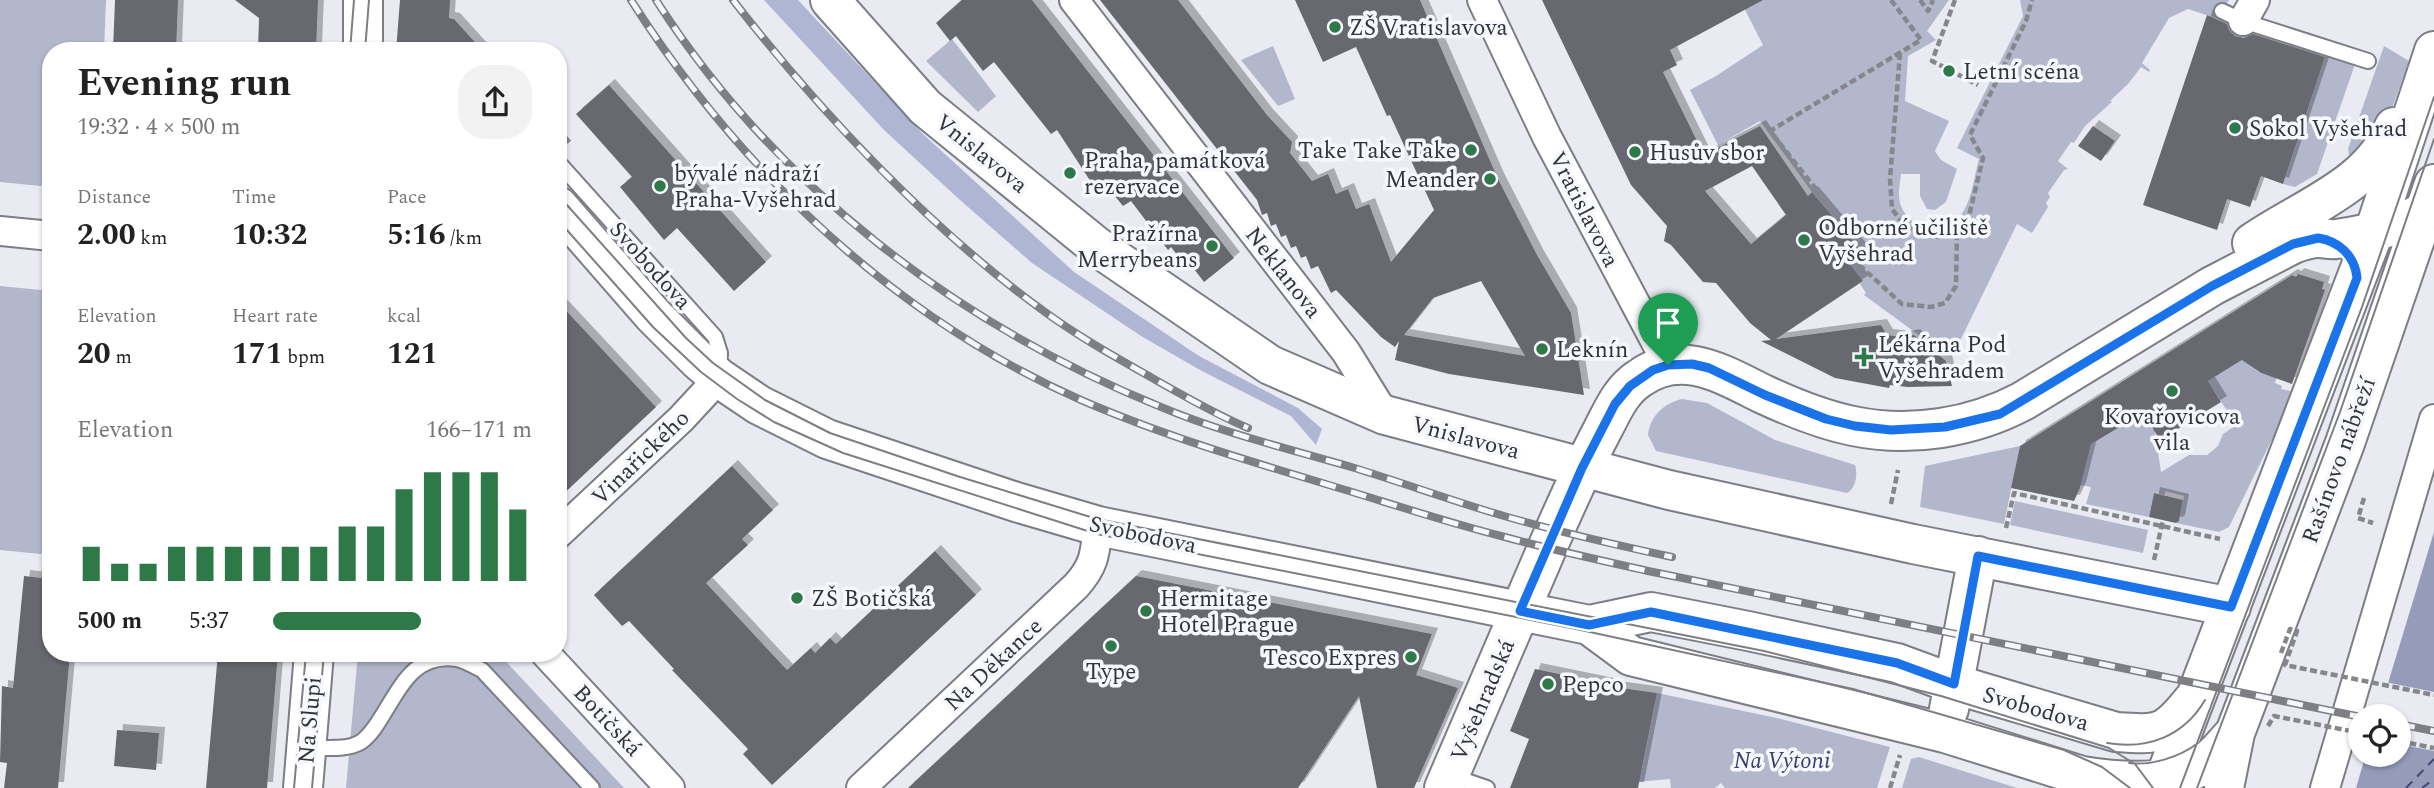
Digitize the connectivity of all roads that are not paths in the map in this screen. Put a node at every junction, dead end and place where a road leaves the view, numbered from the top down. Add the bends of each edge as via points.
1 (363, 0) edge
2 (830, 0) edge
3 (1074, 0) edge
4 (1482, 0) edge
5 (2240, 11) edge
6 (2434, 29) edge
7 (363, 42) edge
8 (2434, 51) edge
9 (2368, 61) dead end
10 (567, 172) edge
11 (2429, 198) edge
12 (567, 216) edge
13 (0, 231) edge
14 (42, 235) edge
15 (2374, 260) junction
16 (2212, 286) junction
17 (1668, 365) junction
18 (719, 378) junction
19 (1385, 415) junction
20 (2434, 419) edge
21 (1582, 468) junction
22 (567, 526) edge
23 (1098, 526) junction
24 (1978, 556) junction
25 (2231, 607) junction
26 (1520, 611) junction
27 (1589, 625) junction
28 (313, 662) edge
29 (430, 662) edge
30 (464, 662) edge
31 (553, 662) edge
32 (1954, 684) junction
33 (2196, 695) junction
34 (2252, 729) junction
35 (2116, 732) junction
36 (1945, 733) junction
37 (306, 748) junction
38 (1447, 781) edge
39 (2087, 784) edge
40 (2167, 784) edge
41 (303, 788) edge
42 (592, 788) edge
43 (670, 788) edge
44 (861, 788) edge
45 (1487, 788) edge
46 (2224, 788) edge
47 (2325, 788) edge

1 - 7 main road
2 - 19 main road, Vnislavova via 925,107 1096,246 1270,365
3 - 19 street, Neklanova via 1346,352
4 - 17 street, Vratislavova via 1547,137
5 - 9 lane
6 - 16 main road via 2382,151 2366,170 2246,247
8 - 15 main road, Rašínovo nábřeží
10 - 18 lane, Svobodova via 715,337
11 - 15 main road
12 - 18 main road, Svobodova via 680,344
13 - 14 street
15 - 16 main road via 2318,238 2305,240
15 - 25 main road, Rašínovo nábřeží
15 - 34 main road, Rašínovo nábřeží via 2346,443
16 - 17 main road via 2000,414 1945,427 1891,430 1855,426 1777,400 1709,368
17 - 21 main road via 1630,386 1615,404
18 - 22 street, Vinařického
18 - 23 main road, Svobodova via 768,411 827,439
19 - 21 main road, Vnislavova
20 - 47 street
21 - 24 main road, Vnislavova
21 - 26 main road, Vyšehradská
23 - 26 main road, Svobodova
23 - 44 street, Na Děkance via 1095,557 1082,580
24 - 25 main road, Vnislavova
24 - 32 main road
25 - 33 main road, Rašínovo nábřeží
26 - 27 main road, Svobodova
26 - 38 main road, Vyšehradská
27 - 32 main road, Svobodova via 1651,612 1897,663
27 - 36 main road, Svobodova via 1632,656
28 - 37 main road, Na Slupi
29 - 37 lane via 407,676 376,727 362,741 350,747
30 - 42 lane via 482,670
31 - 43 street, Botičská
32 - 35 main road, Svobodova
32 - 36 main road
33 - 35 main road, Svobodova via 2163,731
33 - 40 main road, Rašínovo nábřeží
34 - 40 main road, Rašínovo nábřeží
34 - 46 main road, Rašínovo nábřeží
35 - 40 main road, Svobodova via 2154,763
36 - 39 main road, Svobodova
37 - 41 main road, Na Slupi
38 - 45 lane
39 - 40 main road, Rašínovo nábřeží via 2121,779

